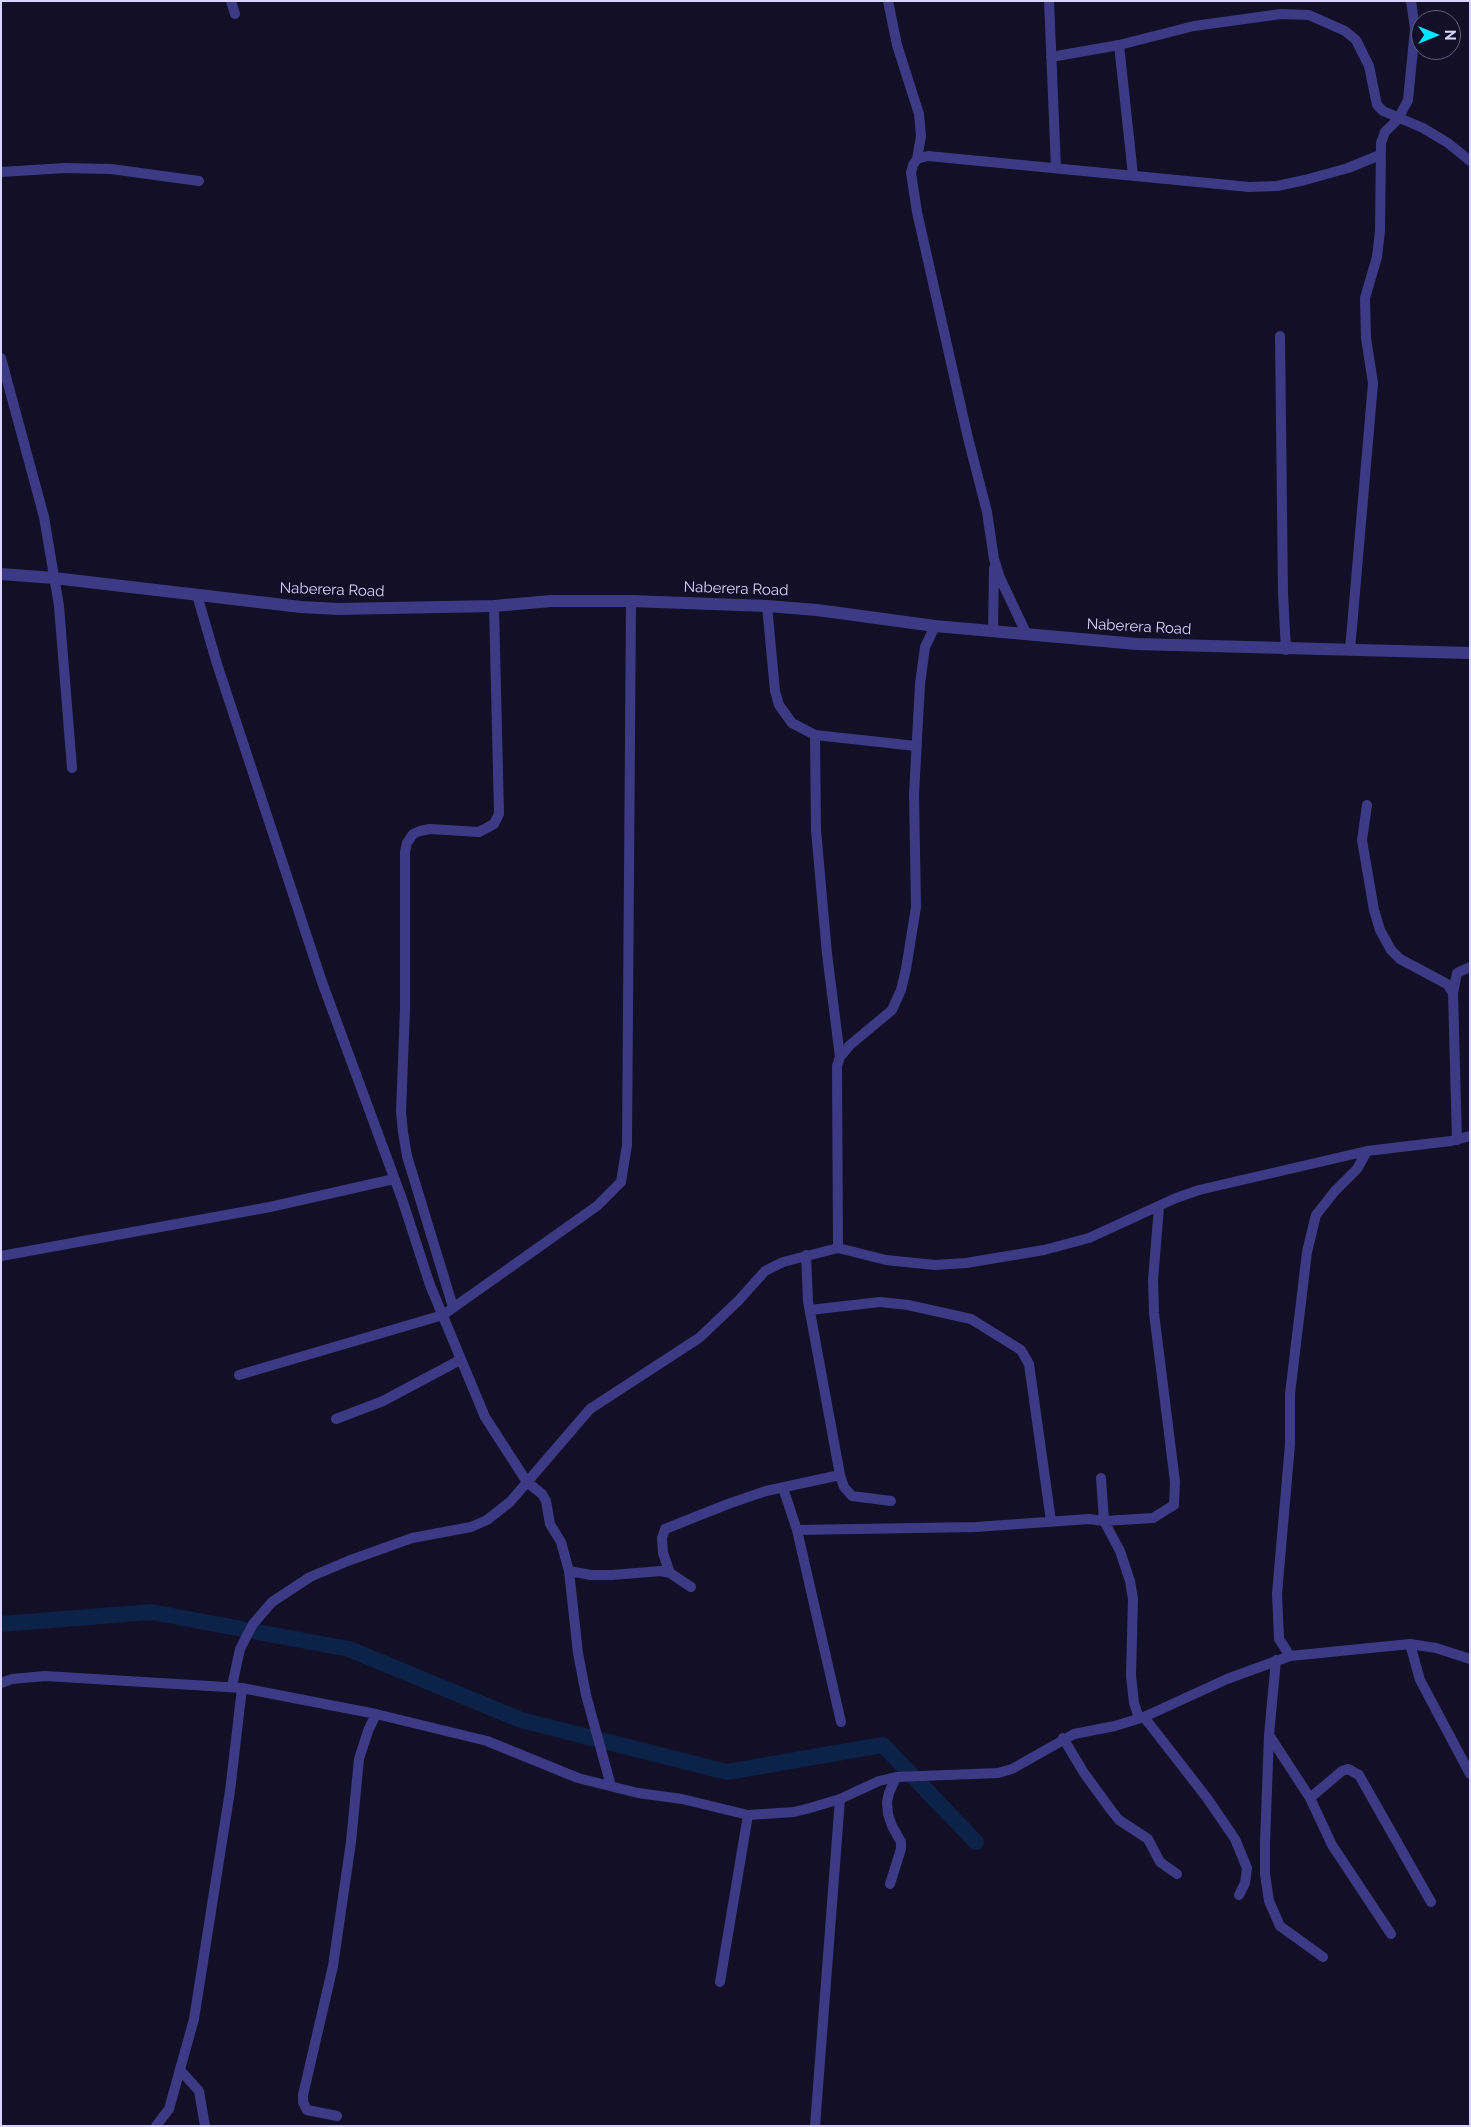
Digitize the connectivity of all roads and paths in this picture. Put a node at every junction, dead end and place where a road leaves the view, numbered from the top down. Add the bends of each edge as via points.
1 (232, 1) edge
2 (888, 1) edge
3 (1049, 1) edge
4 (1412, 1) edge
5 (235, 14) dead end
6 (1118, 44) junction
7 (1052, 57) junction
8 (1398, 119) junction
9 (1380, 155) junction
10 (917, 159) junction
11 (1470, 161) edge
12 (1056, 168) junction
13 (1, 172) edge
14 (1133, 174) junction
15 (199, 181) dead end
16 (1280, 336) dead end
17 (1, 358) edge
18 (994, 559) junction
19 (1, 574) edge
20 (54, 578) junction
21 (197, 595) junction
22 (631, 601) junction
23 (494, 606) junction
24 (768, 606) junction
25 (935, 626) junction
26 (993, 632) junction
27 (1027, 635) junction
28 (1286, 650) junction
29 (1350, 650) junction
30 (1470, 653) edge
31 (814, 735) junction
32 (916, 746) junction
33 (72, 768) dead end
34 (1367, 805) dead end
35 (1470, 967) edge
36 (1454, 993) junction
37 (840, 1057) junction
38 (1470, 1136) edge
39 (1457, 1140) junction
40 (1367, 1151) junction
41 (394, 1179) junction
42 (1159, 1207) junction
43 (838, 1248) junction
44 (806, 1255) junction
45 (1, 1256) edge
46 (453, 1307) junction
47 (810, 1310) junction
48 (443, 1315) junction
49 (460, 1360) junction
50 (238, 1375) dead end
51 (336, 1420) dead end
52 (840, 1475) junction
53 (1101, 1478) dead end
54 (527, 1482) junction
55 (783, 1488) junction
56 (891, 1501) dead end
57 (1051, 1521) junction
58 (1104, 1521) junction
59 (797, 1530) junction
60 (569, 1571) junction
61 (670, 1573) junction
62 (691, 1587) dead end
63 (1410, 1644) junction
64 (1290, 1656) junction
65 (1276, 1660) junction
66 (1470, 1660) edge
67 (1, 1683) edge
68 (237, 1687) junction
69 (376, 1714) junction
70 (1142, 1717) junction
71 (841, 1722) dead end
72 (1269, 1735) junction
73 (1063, 1738) junction
74 (1470, 1774) edge
75 (896, 1777) junction
76 (611, 1786) junction
77 (1310, 1798) junction
78 (840, 1799) junction
79 (748, 1816) junction
80 (1178, 1874) dead end
81 (890, 1884) dead end
82 (1239, 1895) dead end
83 (1431, 1902) dead end
84 (1391, 1934) dead end
85 (1322, 1957) dead end
86 (720, 1982) dead end
87 (181, 2071) junction
88 (337, 2116) dead end
89 (156, 2126) edge
90 (205, 2126) edge
91 (815, 2126) edge

1 - 5 street
2 - 10 street via 897,44 919,114 921,136
3 - 7 street
4 - 8 street via 1413,55 1408,100
6 - 7 street
6 - 8 street via 1194,26 1281,14 1308,15 1345,31 1356,40 1369,66 1377,105
6 - 14 street
7 - 12 street
8 - 9 street via 1385,132
8 - 11 street via 1448,142
9 - 14 street via 1348,168 1277,186 1249,187
9 - 29 street via 1380,231 1377,257 1365,298 1364,318 1373,397
10 - 12 street via 928,156
10 - 18 street via 911,173 917,212 987,512
12 - 14 street
13 - 15 street via 112,169
16 - 28 street
17 - 20 street via 44,517
18 - 26 street
18 - 27 street
19 - 20 street, Naberera Road
20 - 21 street, Naberera Road
20 - 33 street via 64,654
21 - 23 street, Naberera Road via 338,609
21 - 41 street via 322,982
22 - 23 street, Naberera Road
22 - 24 street, Naberera Road
22 - 46 street via 627,1145 621,1182 597,1206
23 - 46 street via 499,814 494,824 480,832 420,831 413,834 405,852 402,1119 407,1156
24 - 25 street, Naberera Road
24 - 31 street via 779,705 792,723
25 - 26 street, Naberera Road
25 - 32 street via 924,653
26 - 27 street, Naberera Road
27 - 28 street, Naberera Road via 1137,644
28 - 29 street, Naberera Road
29 - 30 street, Naberera Road
31 - 32 street
31 - 37 street via 816,830
32 - 37 street via 916,907 901,990 892,1010
34 - 36 street via 1361,833 1380,930 1400,959 1447,984
35 - 36 street via 1457,973
36 - 39 street
37 - 43 street via 836,1081
38 - 39 street
39 - 40 street
40 - 42 street via 1199,1190
40 - 64 street via 1357,1169 1316,1216 1307,1252 1290,1394 1290,1444 1276,1602 1279,1640
41 - 45 street via 270,1207
41 - 48 street
42 - 43 street via 1075,1243 966,1263 905,1263
42 - 58 street via 1153,1280 1154,1313 1176,1500 1171,1509 1152,1518
43 - 44 street
44 - 47 street
44 - 54 street via 764,1271 699,1338 590,1409
46 - 48 street
47 - 52 street
47 - 57 street via 880,1302 908,1305 971,1319 1020,1350 1029,1364
48 - 49 street
48 - 50 street
49 - 51 street via 384,1401
49 - 54 street via 485,1417
52 - 55 street
52 - 56 street via 844,1488 852,1496
53 - 58 street
54 - 60 street via 537,1488 546,1501 550,1524 561,1542
54 - 68 street via 500,1510 471,1527 412,1538 348,1561 310,1577 272,1602 253,1624 240,1649
55 - 59 street
55 - 61 street via 728,1504 665,1529 663,1553
57 - 58 street
57 - 59 street via 976,1527
58 - 70 street via 1120,1551 1130,1581 1133,1614 1131,1676 1134,1703
59 - 71 street
60 - 61 street via 591,1575
60 - 76 street via 586,1695
61 - 62 street
63 - 64 street
63 - 66 street via 1436,1648
63 - 74 street via 1420,1680
64 - 65 street
65 - 70 street
65 - 72 street
67 - 68 street via 45,1676
68 - 69 street
68 - 87 street via 215,1885 194,2019
69 - 76 street via 487,1742 578,1778
69 - 88 street via 359,1759 333,1966 302,2102 307,2110
70 - 73 street
70 - 82 street via 1207,1798 1235,1840 1247,1868
72 - 77 street
72 - 85 street via 1265,1843 1269,1902 1280,1926
73 - 75 street via 1012,1769 998,1773
73 - 80 street via 1119,1820 1148,1839 1160,1862
75 - 78 street via 867,1785
75 - 81 street via 889,1793 888,1808 901,1849
76 - 79 street
77 - 83 street via 1342,1771 1348,1769 1359,1775
77 - 84 street via 1329,1841
78 - 79 street via 794,1812
78 - 91 street
79 - 86 street
87 - 89 street via 169,2109
87 - 90 street via 199,2091

